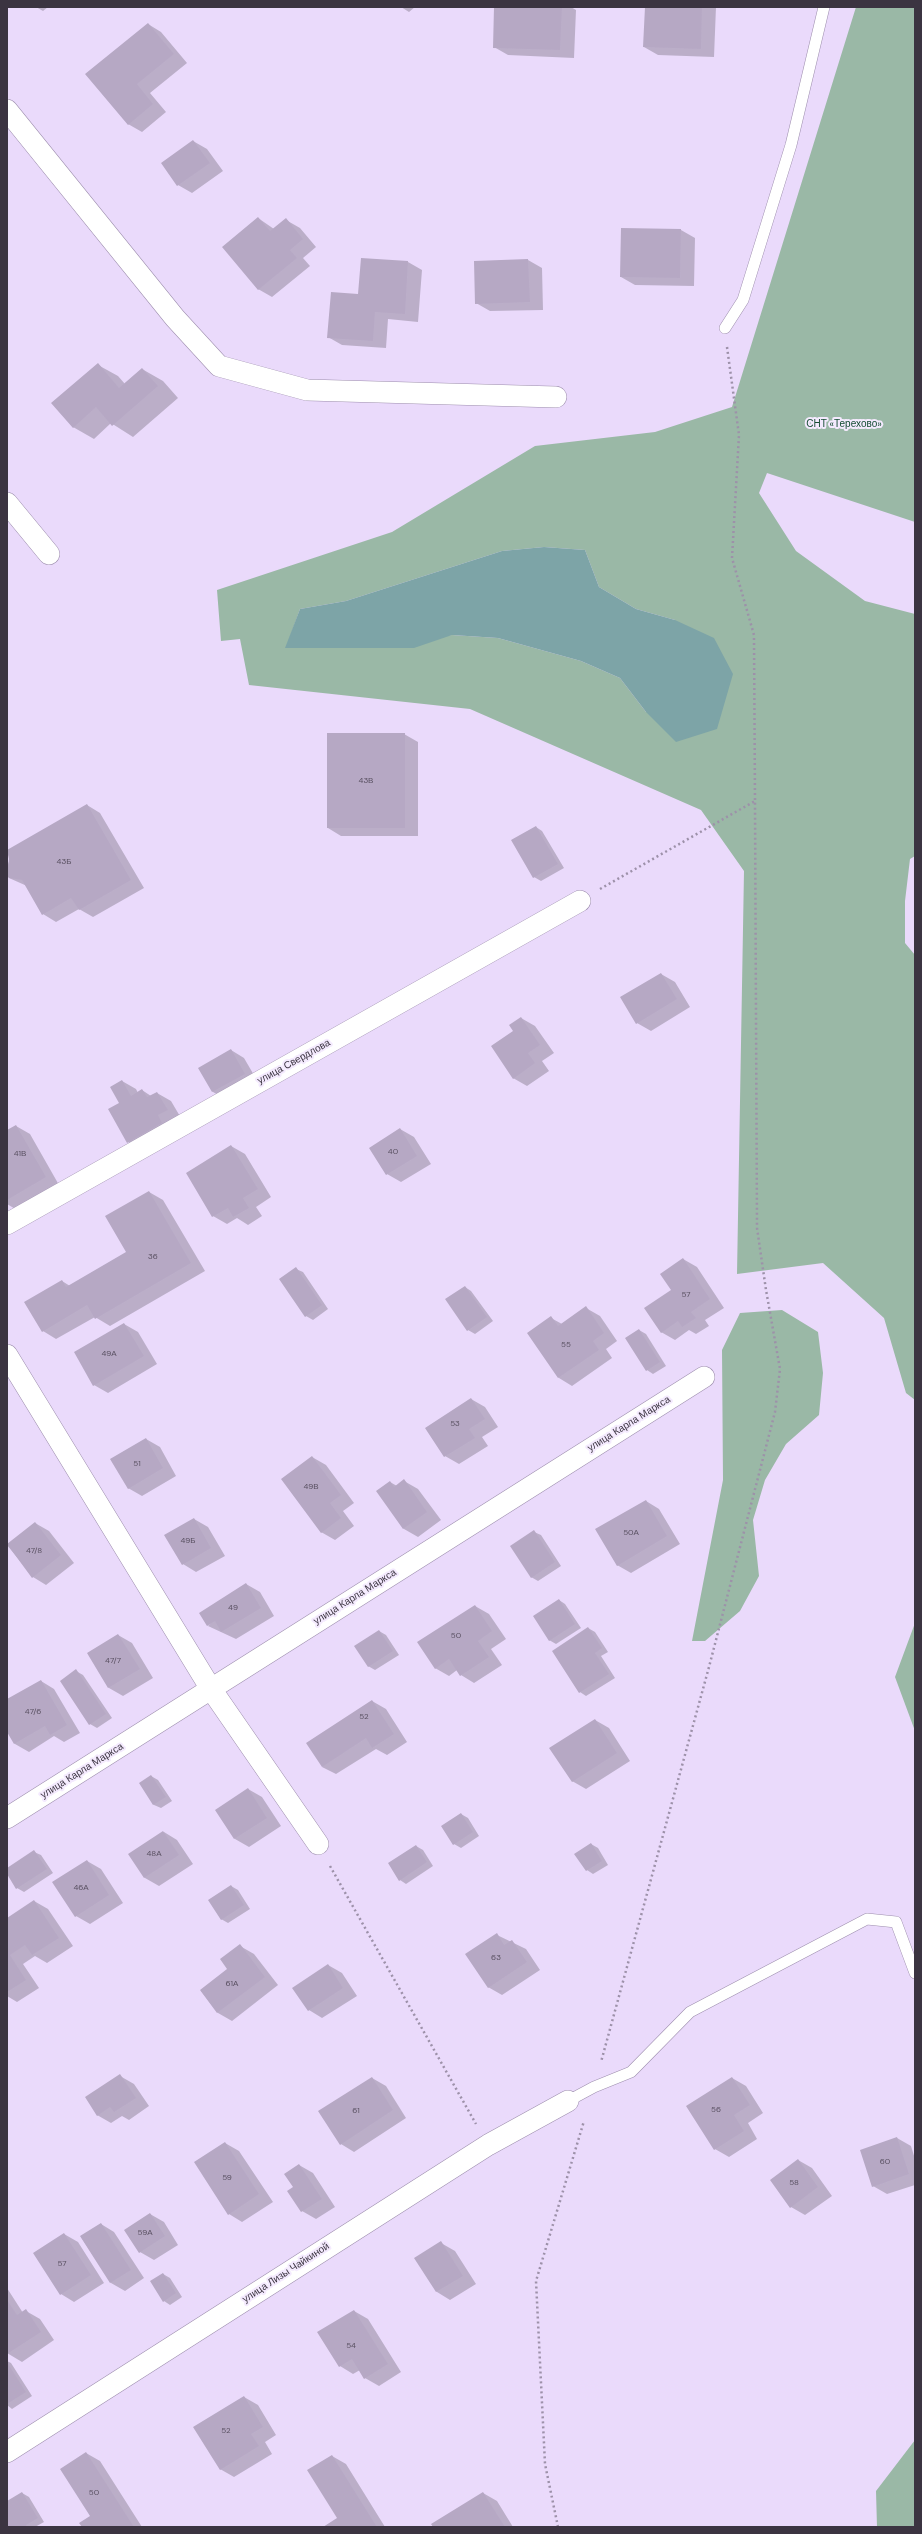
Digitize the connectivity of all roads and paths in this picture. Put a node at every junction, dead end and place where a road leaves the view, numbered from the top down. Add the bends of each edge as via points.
1 (824, 7) edge
2 (7, 110) edge
3 (725, 328) joint
4 (556, 397) dead end
5 (7, 503) edge
6 (48, 554) dead end
7 (755, 801) junction
8 (580, 900) joint
9 (7, 1224) edge
10 (7, 1354) edge
11 (704, 1377) dead end
12 (211, 1689) junction
13 (7, 1818) edge
14 (318, 1844) joint
15 (915, 1973) edge
16 (594, 2087) junction
17 (568, 2101) joint
18 (488, 2145) junction
19 (7, 2452) edge
20 (558, 2527) edge

1 - 3 lane via 791,145 743,300
2 - 4 street via 175,318 219,366 307,390
3 - 7 path via 739,435 732,558 754,635
5 - 6 street
7 - 8 path
7 - 16 path via 757,1228 778,1354 779,1376 775,1412 709,1667
8 - 9 street, улица Свердлова
10 - 12 street
11 - 12 street, улица Карла Маркса
12 - 13 street, улица Карла Маркса
12 - 14 street
14 - 18 path
15 - 16 lane via 896,1922 868,1919 690,2012 631,2072
16 - 17 lane
16 - 20 path via 536,2280 545,2464
17 - 18 street, улица Лизы Чайкиной
18 - 19 street, улица Лизы Чайкиной

